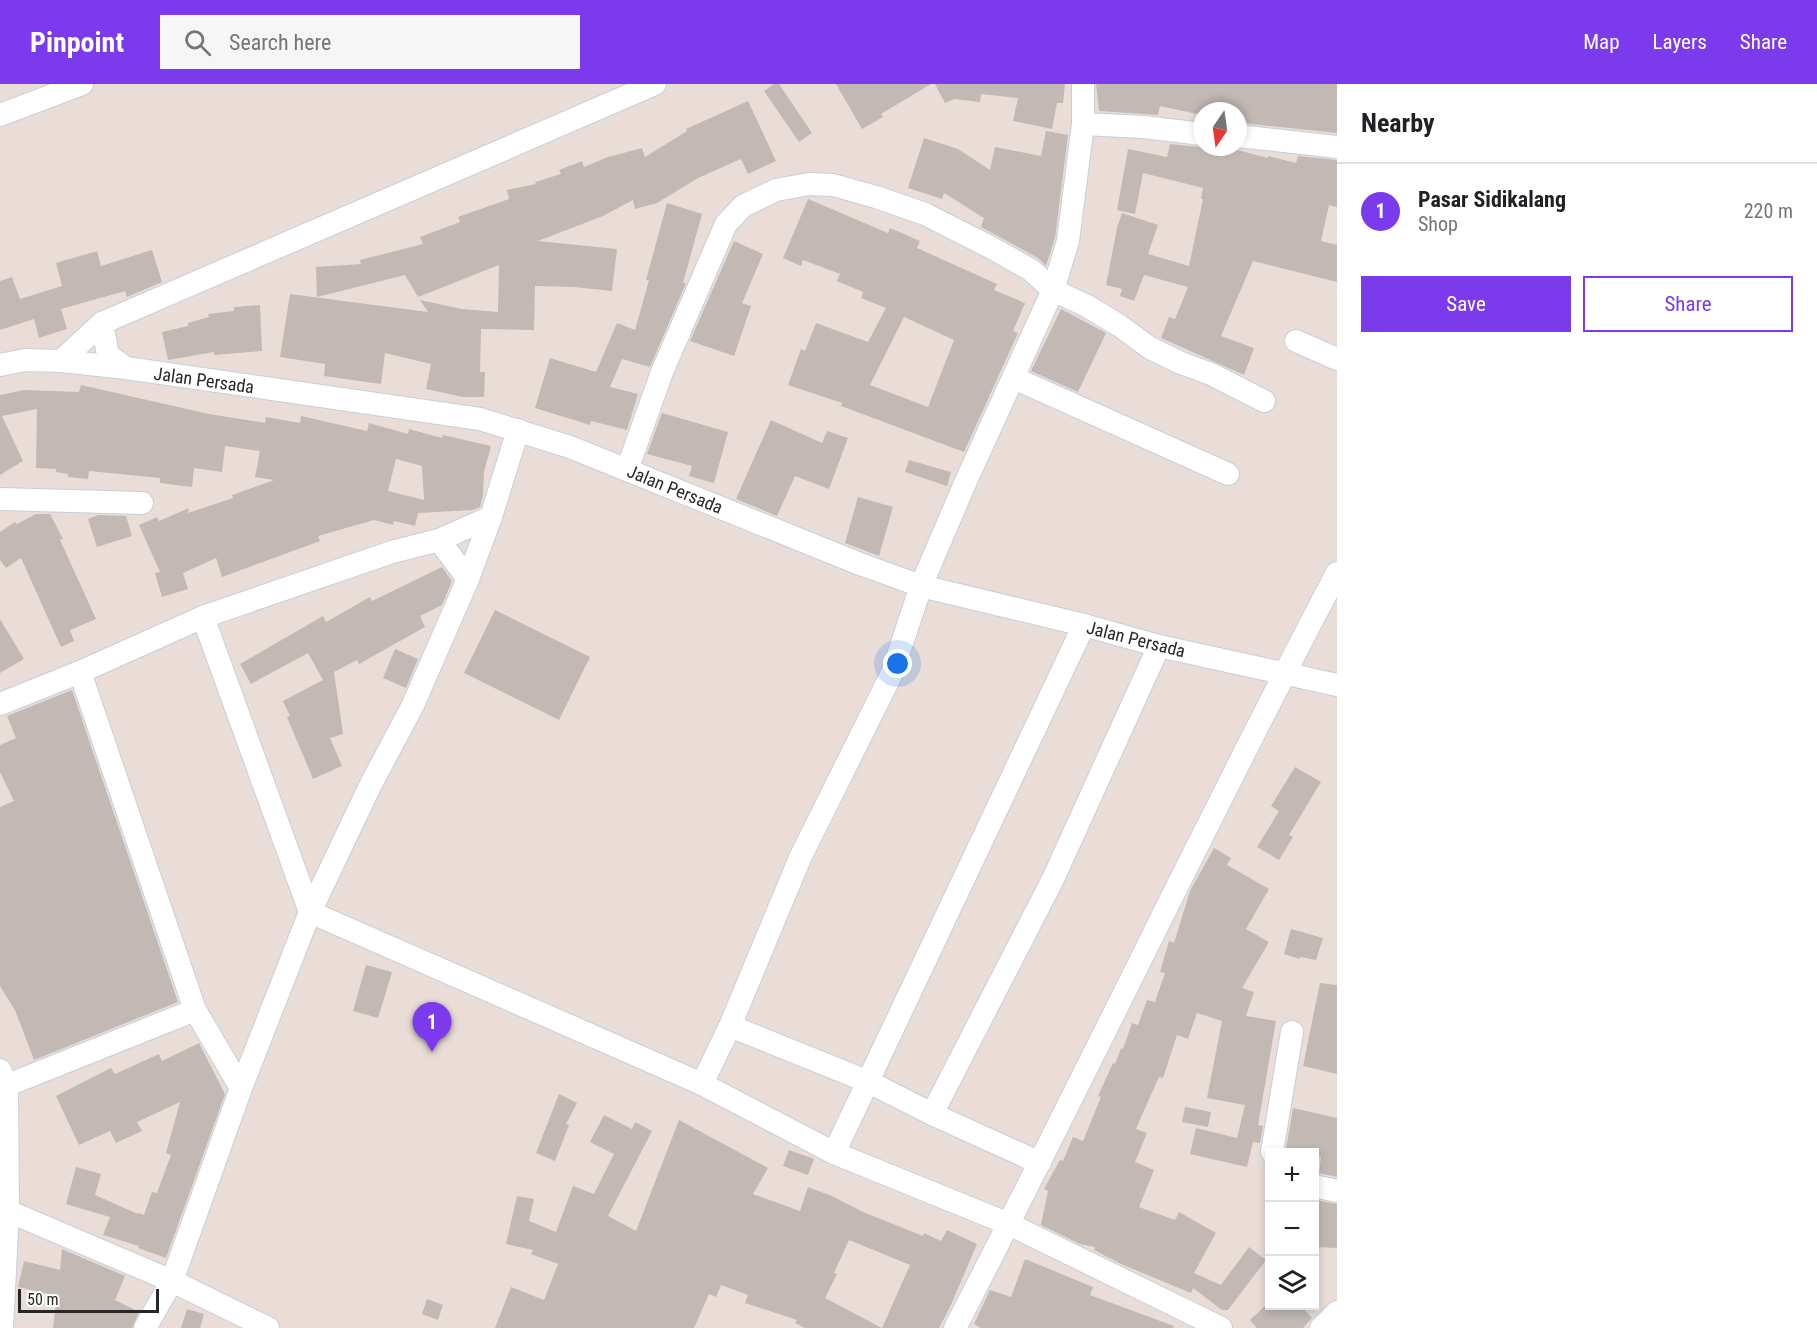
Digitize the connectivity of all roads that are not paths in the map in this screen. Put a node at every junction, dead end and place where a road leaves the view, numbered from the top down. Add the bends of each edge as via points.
1 (82, 84) edge
2 (655, 84) edge
3 (1083, 84) edge
4 (0, 115) edge
5 (1083, 124) junction
6 (1193, 133) edge
7 (1247, 137) edge
8 (1337, 147) edge
9 (1053, 290) junction
10 (102, 323) junction
11 (1296, 341) dead end
12 (1337, 359) edge
13 (61, 361) junction
14 (0, 365) edge
15 (126, 368) junction
16 (1014, 378) junction
17 (1264, 401) dead end
18 (518, 430) junction
19 (627, 470) junction
20 (1228, 474) dead end
21 (0, 499) edge
22 (142, 503) dead end
23 (491, 517) junction
24 (439, 540) junction
25 (1337, 573) edge
26 (468, 579) junction
27 (921, 586) junction
28 (203, 617) junction
29 (1084, 625) junction
30 (1159, 646) junction
31 (80, 672) junction
32 (1285, 673) junction
33 (1337, 685) edge
34 (0, 704) edge
35 (310, 912) junction
36 (195, 1010) junction
37 (730, 1026) junction
38 (1292, 1032) dead end
39 (2, 1081) edge
40 (869, 1082) junction
41 (702, 1084) junction
42 (241, 1088) junction
43 (932, 1114) junction
44 (1273, 1148) edge
45 (834, 1153) junction
46 (1040, 1163) junction
47 (1319, 1187) edge
48 (1337, 1191) edge
49 (9, 1211) junction
50 (1009, 1224) junction
51 (172, 1281) junction
52 (1337, 1312) edge
53 (2, 1328) edge
54 (145, 1328) edge
55 (268, 1328) edge
56 (955, 1328) edge
57 (1221, 1328) edge
58 (1321, 1328) edge

1 - 4 street
2 - 10 street
3 - 5 street
5 - 6 street
5 - 9 street via 1068,241
7 - 8 street
9 - 16 street
9 - 17 street via 1095,311 1150,348
9 - 19 street via 1031,270 926,214 833,185 809,184 776,190 743,206 726,224 662,372
10 - 13 street
10 - 15 street via 108,355
11 - 12 street
13 - 14 street, Jalan Persada via 25,360
13 - 15 street, Jalan Persada
15 - 18 street, Jalan Persada via 480,419
16 - 20 street
16 - 27 street
18 - 19 street, Jalan Persada
18 - 23 street
19 - 27 street, Jalan Persada
21 - 22 street
23 - 24 street
23 - 26 street
24 - 26 street
24 - 28 street via 392,552
25 - 32 street
26 - 35 street via 413,705
27 - 29 street, Jalan Persada
27 - 37 street via 892,673 800,858
28 - 31 street
28 - 35 street
29 - 30 street, Jalan Persada
29 - 40 street
30 - 32 street, Jalan Persada
30 - 43 street via 1053,879
31 - 34 street
31 - 36 street
32 - 33 street, Jalan Persada
32 - 46 street
35 - 41 street
35 - 42 street
36 - 39 street
36 - 42 street
37 - 40 street
37 - 41 street
38 - 44 street
39 - 49 street
40 - 43 street
40 - 45 street
41 - 45 street
42 - 51 street
43 - 46 street
45 - 50 street
46 - 50 street
47 - 48 street
49 - 51 street
49 - 53 street
50 - 56 street
50 - 57 street
51 - 54 street
51 - 55 street
52 - 58 street

